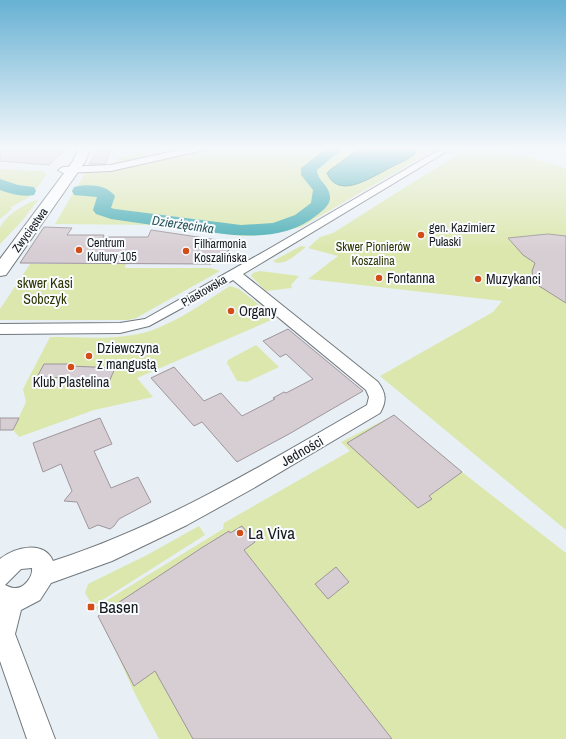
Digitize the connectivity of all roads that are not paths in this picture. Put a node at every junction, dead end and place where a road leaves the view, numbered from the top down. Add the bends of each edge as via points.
1 (59, 181) edge
2 (60, 181) edge
3 (391, 181) edge
4 (0, 257) edge
5 (0, 271) edge
6 (234, 274) junction
7 (0, 329) edge
8 (3, 568) edge
9 (44, 575) junction
10 (5, 596) edge
11 (41, 739) edge

1 - 4 street, Zwycięstwa
2 - 5 street, Zwycięstwa
3 - 6 street, Piastowska
6 - 7 street, Piastowska via 156,319 136,326 108,329
6 - 9 street, Jedności via 372,386 377,395 376,406 244,485 180,518 112,551
8 - 9 street via 23,558 37,559 44,568
9 - 10 street via 40,585 23,598
10 - 11 street via 10,609 3,634

